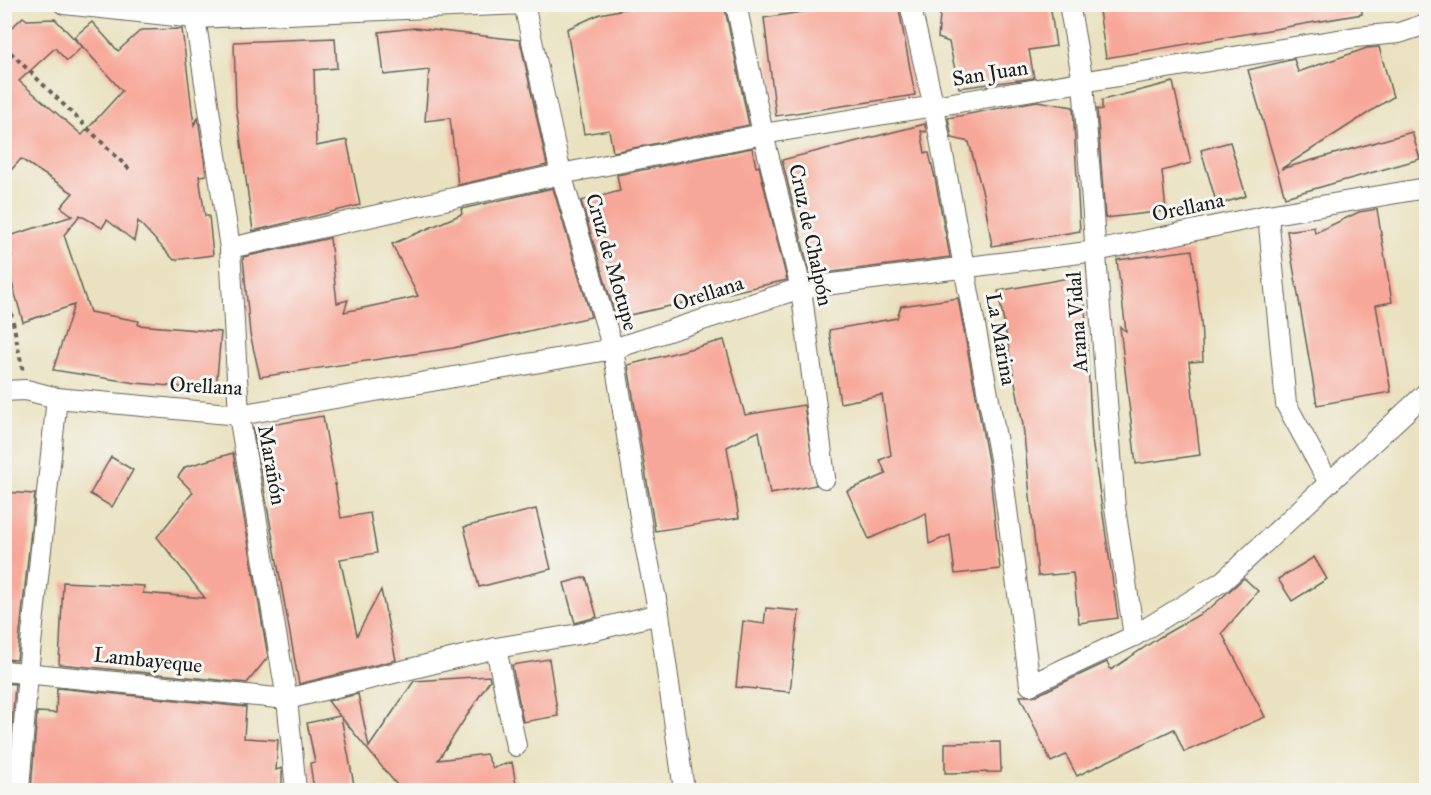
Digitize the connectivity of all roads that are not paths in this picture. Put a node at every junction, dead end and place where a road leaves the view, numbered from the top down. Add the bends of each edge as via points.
1 (64, 4) edge
2 (524, 4) edge
3 (736, 4) edge
4 (910, 4) edge
5 (1069, 4) edge
6 (194, 11) edge
7 (1426, 24) edge
8 (1083, 82) junction
9 (934, 106) junction
10 (763, 134) junction
11 (561, 174) junction
12 (1426, 188) edge
13 (1268, 214) junction
14 (230, 248) junction
15 (1096, 251) junction
16 (963, 268) junction
17 (801, 288) junction
18 (613, 350) junction
19 (4, 392) edge
20 (1426, 393) edge
21 (57, 398) junction
22 (239, 415) junction
23 (825, 478) dead end
24 (1329, 483) junction
25 (659, 614) junction
26 (1134, 636) junction
27 (496, 648) junction
28 (4, 671) edge
29 (28, 672) junction
30 (287, 699) junction
31 (516, 746) dead end
32 (19, 790) edge
33 (296, 790) edge
34 (684, 790) edge

1 - 6 street
2 - 6 street
2 - 11 street, Cruz de Motupe
3 - 10 street, Cruz de Chalpón
4 - 9 street, La Marina
5 - 8 street, Arana Vidal
6 - 14 street, Marañón
7 - 8 street, San Juan via 1399,33
8 - 9 street, San Juan
8 - 15 street, Arana Vidal
9 - 10 street, San Juan
9 - 16 street, La Marina
10 - 11 street, San Juan
10 - 17 street, Cruz de Chalpón
11 - 14 street, San Juan
11 - 18 street, Cruz de Motupe
12 - 13 street, Orellana
13 - 15 street, Orellana
13 - 24 street via 1286,404
14 - 22 street, Marañón
15 - 16 street, Orellana
15 - 26 street, Arana Vidal via 1115,508
16 - 17 street, Orellana
16 - 26 street, La Marina via 1001,464 1030,685
17 - 18 street, Orellana
17 - 23 street, Cruz de Chalpón
18 - 22 street, Orellana
18 - 25 street, Cruz de Motupe
19 - 21 street, Orellana via 26,390
20 - 24 street
21 - 22 street, Orellana
21 - 29 street
22 - 30 street, Marañón
24 - 26 street via 1223,581
25 - 27 street, Lambayeque via 579,634
25 - 34 street, Cruz de Motupe
27 - 30 street, Lambayeque
27 - 31 street
28 - 29 street, Lambayeque
29 - 30 street, Lambayeque
29 - 32 street
30 - 33 street, Marañón

